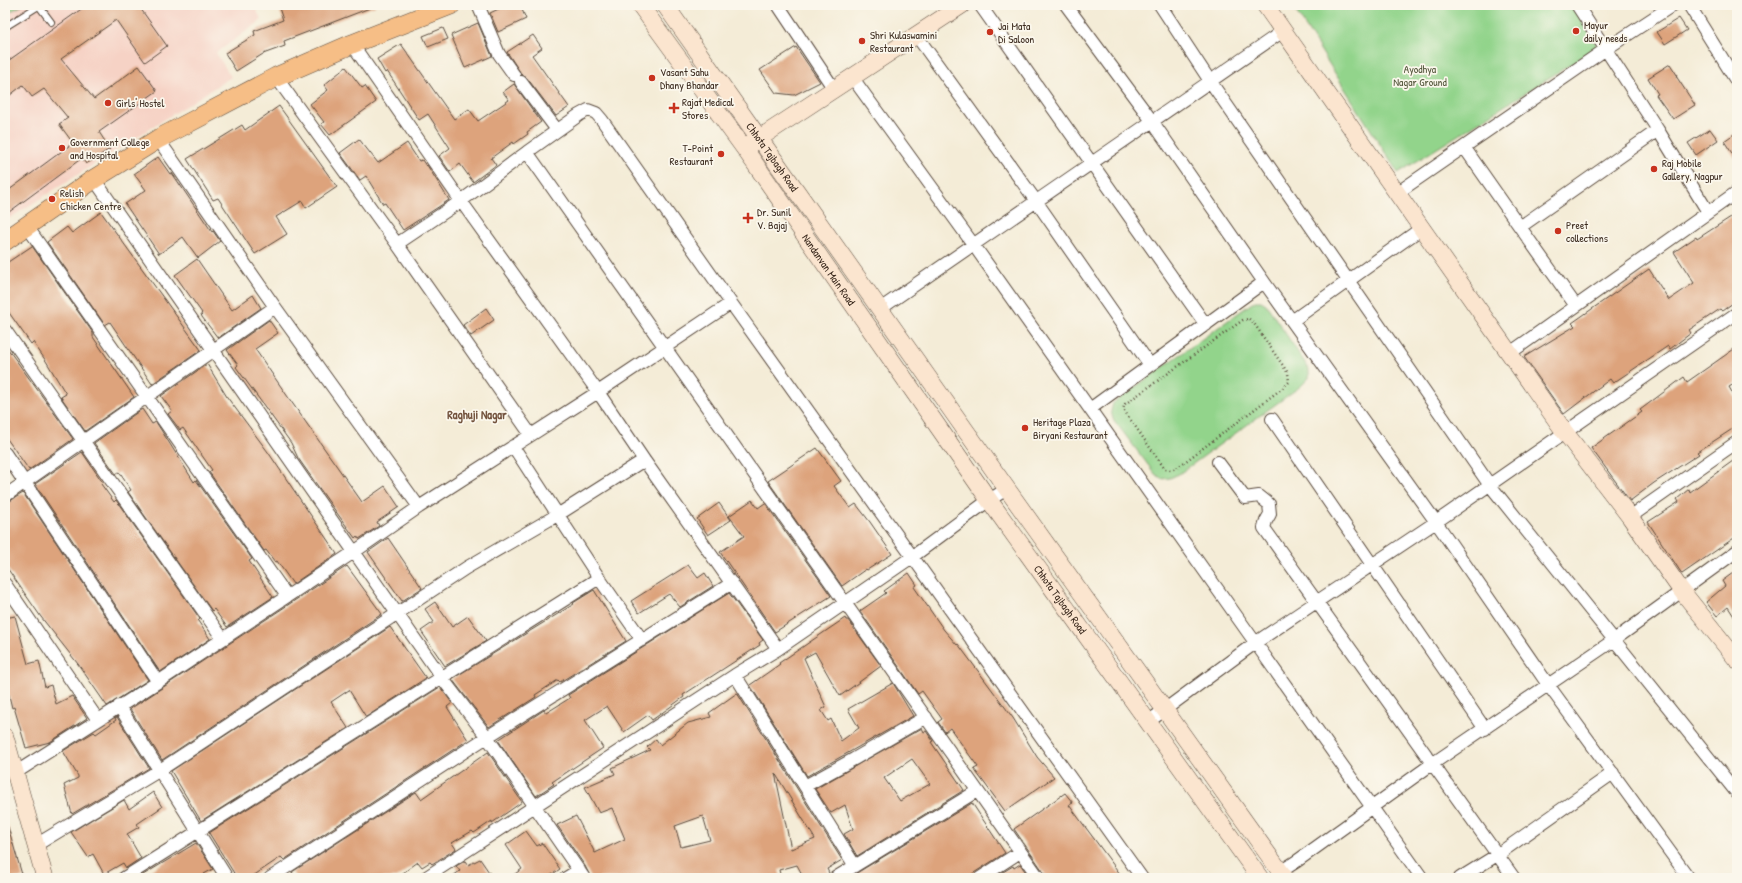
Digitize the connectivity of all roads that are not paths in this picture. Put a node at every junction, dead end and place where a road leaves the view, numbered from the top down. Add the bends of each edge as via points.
1 (40, 5) edge
2 (451, 5) edge
3 (478, 5) edge
4 (640, 5) edge
5 (665, 5) edge
6 (778, 5) edge
7 (962, 5) edge
8 (980, 5) edge
9 (1066, 5) edge
10 (1160, 5) edge
11 (1265, 5) edge
12 (1577, 5) edge
13 (1673, 5) edge
14 (1689, 5) edge
15 (51, 22) dead end
16 (5, 27) edge
17 (1283, 31) junction
18 (916, 34) junction
19 (352, 44) junction
20 (1606, 49) junction
21 (276, 77) junction
22 (852, 77) junction
23 (1210, 81) junction
24 (1737, 82) edge
25 (834, 89) junction
26 (1152, 121) junction
27 (557, 130) junction
28 (1658, 130) junction
29 (158, 139) junction
30 (759, 139) junction
31 (1464, 147) junction
32 (744, 148) junction
33 (527, 152) junction
34 (1092, 162) junction
35 (94, 179) junction
36 (1737, 192) edge
37 (1397, 193) junction
38 (462, 201) junction
39 (1036, 201) junction
40 (1708, 212) junction
41 (26, 225) junction
42 (1520, 227) junction
43 (1422, 228) junction
44 (5, 241) edge
45 (397, 244) junction
46 (973, 244) junction
47 (1349, 280) junction
48 (1264, 282) junction
49 (731, 303) junction
50 (1576, 306) junction
51 (275, 307) junction
52 (880, 309) junction
53 (1737, 313) edge
54 (864, 319) joint
55 (1292, 321) junction
56 (1206, 325) junction
57 (5, 330) edge
58 (664, 348) junction
59 (214, 350) junction
60 (1510, 353) junction
61 (1150, 365) junction
62 (598, 392) junction
63 (146, 398) junction
64 (1090, 409) junction
65 (1272, 419) dead end
66 (1564, 431) junction
67 (531, 435) junction
68 (84, 440) junction
69 (1737, 442) edge
70 (513, 446) junction
71 (5, 453) edge
72 (644, 460) junction
73 (1218, 462) dead end
74 (25, 482) junction
75 (1489, 484) junction
76 (1007, 489) junction
77 (5, 496) edge
78 (989, 500) junction
79 (419, 507) junction
80 (559, 514) junction
81 (1630, 517) junction
82 (1436, 522) junction
83 (1737, 551) edge
84 (354, 552) junction
85 (912, 557) junction
86 (1372, 564) junction
87 (599, 578) junction
88 (732, 583) junction
89 (5, 584) edge
90 (1681, 590) junction
91 (287, 596) junction
92 (1316, 601) junction
93 (846, 602) junction
94 (397, 614) junction
95 (223, 639) junction
96 (642, 640) junction
97 (1614, 640) junction
98 (1255, 643) junction
99 (778, 649) junction
100 (1735, 654) edge
101 (735, 675) junction
102 (442, 678) junction
103 (158, 682) junction
104 (1548, 686) junction
105 (119, 706) junction
106 (1164, 710) junction
107 (926, 717) junction
108 (98, 720) junction
109 (1148, 722) junction
110 (1485, 729) junction
111 (5, 736) edge
112 (487, 737) junction
113 (1432, 764) junction
114 (160, 770) junction
115 (1613, 773) junction
116 (15, 774) junction
117 (805, 786) junction
118 (977, 791) junction
119 (1737, 793) edge
120 (534, 806) junction
121 (1372, 808) junction
122 (198, 830) junction
123 (36, 845) junction
124 (1020, 852) junction
125 (1497, 855) junction
126 (855, 866) junction
127 (581, 874) edge
128 (1282, 875) edge
129 (45, 878) edge
130 (124, 878) edge
131 (227, 878) edge
132 (270, 878) edge
133 (426, 878) edge
134 (566, 878) edge
135 (835, 878) edge
136 (980, 878) edge
137 (1039, 878) edge
138 (1142, 878) edge
139 (1260, 878) edge
140 (1422, 878) edge
141 (1460, 878) edge
142 (1514, 878) edge
143 (1689, 878) edge

1 - 15 lane
1 - 16 lane
2 - 19 main road
3 - 27 street via 499,54
4 - 32 main road, Nandanvan Main Road
5 - 30 main road, Chhota Tajbagh Road
6 - 25 street
7 - 18 main road
8 - 34 street
9 - 26 street
10 - 23 street
11 - 17 main road
12 - 20 street
13 - 20 street
14 - 24 street
17 - 23 street
17 - 37 main road
18 - 22 main road
18 - 39 street
19 - 21 main road
19 - 38 street
20 - 28 street
20 - 31 street
21 - 29 main road
21 - 45 street
22 - 25 main road
22 - 46 street
23 - 26 street
23 - 47 street
25 - 30 main road
26 - 34 street
26 - 48 street
27 - 33 street
27 - 49 street via 588,110 596,113
28 - 40 street
28 - 42 street
29 - 35 main road
29 - 51 street
30 - 32 main road
30 - 52 main road, Chhota Tajbagh Road
31 - 37 street
31 - 42 street
32 - 54 main road, Nandanvan Main Road
33 - 38 street
33 - 58 street
34 - 39 street
34 - 56 street
35 - 41 main road
35 - 59 street
36 - 40 street
37 - 43 main road
38 - 45 street
38 - 62 street
39 - 46 street
39 - 61 street
40 - 50 street
41 - 44 main road
41 - 63 street
42 - 50 street
43 - 47 street
43 - 60 main road
45 - 67 street
46 - 52 street
46 - 64 street
47 - 55 street
47 - 75 street
48 - 55 street
48 - 56 street
49 - 58 street
49 - 85 street
50 - 60 street
51 - 59 street
51 - 79 street
52 - 76 main road, Chhota Tajbagh Road
53 - 66 street
54 - 78 main road, Chhota Tajbagh Road
55 - 82 street
56 - 61 street
57 - 68 street
58 - 62 street
58 - 93 street
59 - 63 street
59 - 84 street
60 - 66 main road
61 - 64 street
62 - 67 street
62 - 72 street
63 - 68 street
63 - 91 street
64 - 98 street
65 - 86 street
66 - 75 street
66 - 81 main road
67 - 70 street
68 - 74 street
68 - 95 street
69 - 81 street
70 - 79 street
70 - 80 street
71 - 74 street
72 - 80 street
72 - 88 street
73 - 92 street via 1245,498 1259,496 1269,504 1270,514 1264,528
74 - 77 street
74 - 103 street
75 - 82 street
75 - 97 street
76 - 78 street
76 - 106 main road, Chhota Tajbagh Road
78 - 85 street
78 - 109 main road, Chhota Tajbagh Road
79 - 84 street
80 - 87 street
80 - 94 street via 466,568
81 - 90 main road
82 - 86 street
82 - 104 street
83 - 90 street
84 - 91 street
84 - 94 street
85 - 93 street
85 - 138 street
86 - 92 street
86 - 110 street
87 - 96 street
87 - 102 street
88 - 96 street
88 - 99 street
89 - 108 street
90 - 97 street
90 - 100 main road
91 - 95 street
92 - 98 street
92 - 113 street
93 - 99 street
93 - 107 street
94 - 102 street
94 - 114 street
95 - 103 street
96 - 112 street
97 - 104 street
97 - 119 street
98 - 106 street
98 - 121 street
99 - 101 street
101 - 117 street
101 - 120 street
102 - 112 street
102 - 122 street
103 - 105 street
104 - 110 street
104 - 115 street
105 - 108 street
105 - 114 street
106 - 109 street
106 - 128 main road, Chhota Tajbagh Road
107 - 117 street
107 - 118 street
108 - 116 street
109 - 139 main road, Chhota Tajbagh Road
110 - 113 street
111 - 116 main road
112 - 120 street
112 - 132 street
113 - 121 street
113 - 125 street
114 - 122 street
114 - 123 street
115 - 125 street
115 - 143 street
116 - 123 main road
117 - 126 street
118 - 124 street
118 - 126 street
120 - 127 street
120 - 133 street
121 - 128 street
121 - 140 street
122 - 130 street
122 - 131 street
123 - 129 main road
124 - 136 street
124 - 137 street
125 - 141 street
125 - 142 street
126 - 135 street
127 - 134 street

